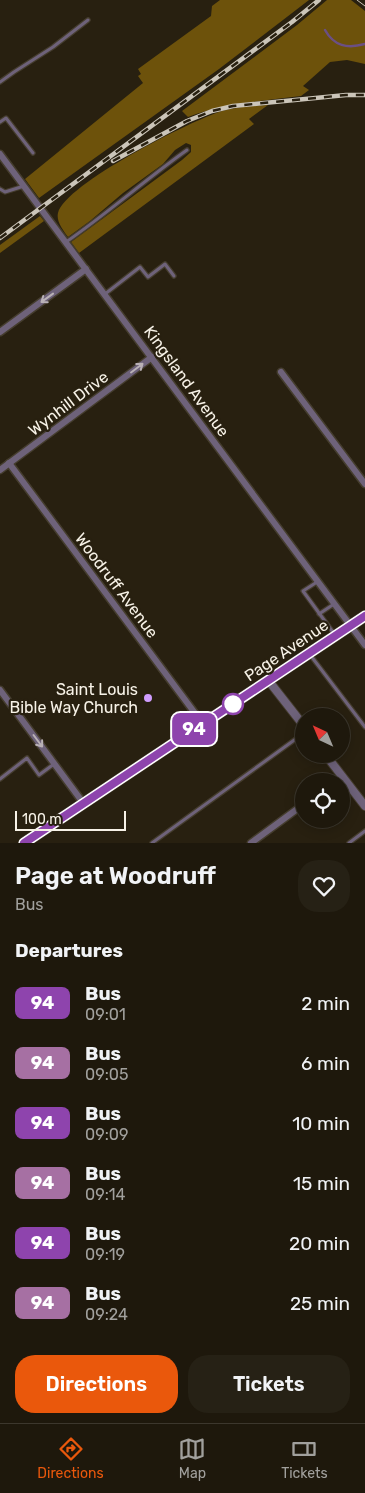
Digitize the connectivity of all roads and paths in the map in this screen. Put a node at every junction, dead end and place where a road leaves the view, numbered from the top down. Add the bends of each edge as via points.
1 (88, 20) dead end
2 (0, 82) edge
3 (0, 122) edge
4 (187, 150) dead end
5 (32, 153) dead end
6 (0, 154) edge
7 (24, 186) junction
8 (0, 189) edge
9 (66, 242) junction
10 (86, 269) junction
11 (174, 276) dead end
12 (105, 294) junction
13 (0, 332) edge
14 (152, 357) junction
15 (281, 372) dead end
16 (9, 464) junction
17 (0, 470) edge
18 (365, 484) edge
19 (318, 582) junction
20 (334, 604) junction
21 (319, 614) junction
22 (365, 616) edge
23 (326, 624) junction
24 (350, 626) junction
25 (335, 636) junction
26 (308, 637) dead end
27 (365, 646) edge
28 (309, 653) junction
29 (268, 680) junction
30 (0, 690) edge
31 (295, 714) edge
32 (203, 724) junction
33 (365, 727) edge
34 (295, 740) edge
35 (332, 763) edge
36 (54, 764) junction
37 (340, 773) edge
38 (0, 778) edge
39 (350, 786) edge
40 (84, 804) junction
41 (365, 806) edge
42 (295, 811) edge
43 (365, 831) edge
44 (24, 843) edge
45 (152, 843) edge
46 (251, 843) edge
47 (349, 843) edge

1 - 2 lane
3 - 5 lane via 6,118
4 - 9 lane
6 - 7 street, Kingsland Avenue
7 - 8 lane via 5,192
7 - 9 street, Kingsland Avenue
9 - 10 street, Kingsland Avenue
10 - 12 street, Kingsland Avenue
10 -> 13 street
11 - 12 lane via 165,264 148,277 140,267
12 - 14 street, Kingsland Avenue
16 -> 14 street, Wynhill Drive
14 - 19 street, Kingsland Avenue
15 - 18 street
16 - 17 street, Wynhill Drive
16 - 32 street, Woodruff Avenue
19 - 20 street, Kingsland Avenue
19 - 21 lane via 303,591
20 - 21 lane
20 - 24 street, Kingsland Avenue
21 - 23 lane
22 - 24 main road, Page Avenue
23 - 25 lane
23 - 26 lane
24 - 25 main road, Page Avenue
24 - 27 street, Kingsland Avenue
25 - 28 main road, Page Avenue
28 - 29 main road, Page Avenue
28 - 33 lane
29 - 31 street
29 - 32 main road, Page Avenue
30 -> 36 street
32 - 40 main road, Page Avenue
34 - 45 lane
35 - 37 street
36 - 38 lane via 39,776 27,758
36 - 40 street
39 - 41 street
40 - 44 main road, Page Avenue
42 - 46 street
43 - 47 lane

